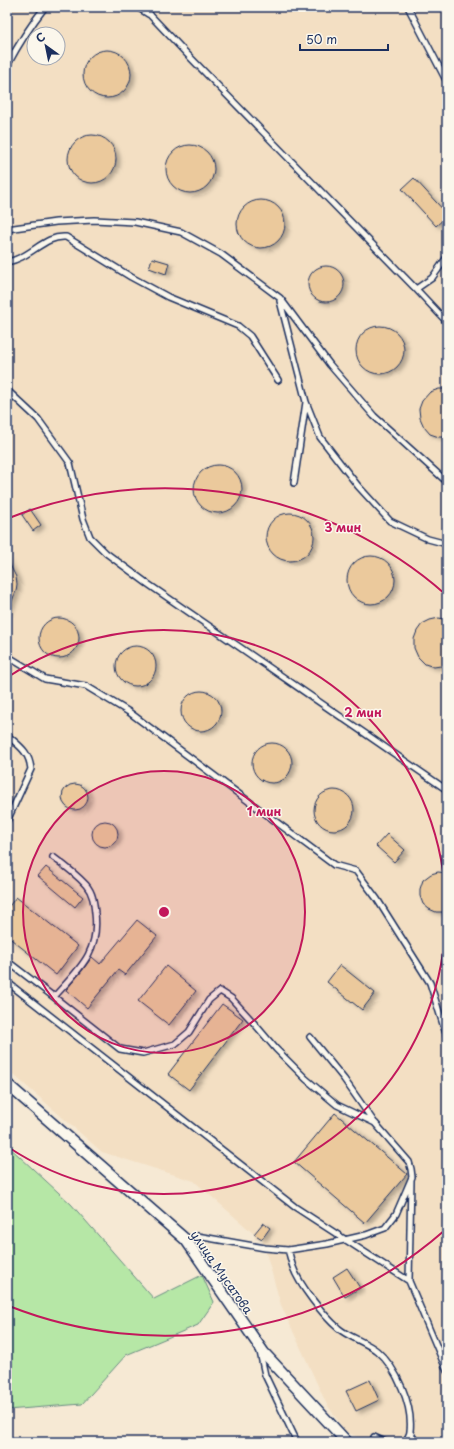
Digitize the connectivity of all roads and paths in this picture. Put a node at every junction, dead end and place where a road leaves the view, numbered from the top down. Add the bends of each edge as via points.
1 (46, 7) edge
2 (137, 7) edge
3 (144, 7) edge
4 (408, 7) edge
5 (151, 16) junction
6 (7, 66) edge
7 (447, 82) edge
8 (7, 229) edge
9 (447, 257) edge
10 (7, 262) edge
11 (416, 289) junction
12 (280, 298) junction
13 (447, 322) edge
14 (278, 380) dead end
15 (7, 390) edge
16 (306, 402) junction
17 (447, 482) edge
18 (294, 483) dead end
19 (447, 544) edge
20 (7, 656) edge
21 (7, 735) edge
22 (447, 790) edge
23 (7, 821) edge
24 (53, 857) dead end
25 (7, 961) edge
26 (7, 982) edge
27 (54, 997) junction
28 (310, 1037) dead end
29 (447, 1037) edge
30 (7, 1084) edge
31 (375, 1123) junction
32 (412, 1177) junction
33 (345, 1239) junction
34 (186, 1240) junction
35 (288, 1250) junction
36 (410, 1281) junction
37 (254, 1339) junction
38 (447, 1371) edge
39 (410, 1432) junction
40 (374, 1437) dead end
41 (297, 1442) edge
42 (347, 1442) edge
43 (385, 1442) edge
44 (406, 1442) edge
45 (416, 1442) edge

1 - 6 lane via 25,34
2 - 5 lane
3 - 5 lane
4 - 7 lane
5 - 11 lane
8 - 12 lane via 94,220 136,222 181,232 221,254
9 - 11 lane via 432,278
10 - 14 lane via 32,252 50,239 66,237 168,297 238,326 250,336
11 - 13 lane
12 - 16 lane
12 - 17 lane via 330,365 374,416
15 - 22 lane via 38,419 70,463 83,519 90,537 106,553 154,589
16 - 18 lane
16 - 19 lane via 320,437 358,486 390,521 428,539
20 - 29 lane via 45,679 86,686 129,712 334,865 356,871 430,982
21 - 23 lane via 26,752 31,768
24 - 27 lane via 86,885 93,896 97,927 94,942 84,963
25 - 27 lane
26 - 33 lane via 295,1207
27 - 31 lane via 120,1049 143,1053 175,1044 189,1032 208,1000 220,992 231,998 306,1080 337,1105
28 - 31 lane
30 - 34 street, улица Мусатова
31 - 32 lane via 409,1162
32 - 33 lane via 396,1214 385,1228
32 - 36 lane
33 - 35 lane
33 - 36 lane
34 - 35 lane via 197,1236
34 - 37 street, улица Мусатова
35 - 39 lane via 293,1268 320,1309 339,1329 361,1340 386,1361 401,1385 409,1409
36 - 38 lane
37 - 41 lane via 261,1355 265,1375
37 - 42 street, улица Мусатова
39 - 44 lane
39 - 45 lane
40 - 43 lane

